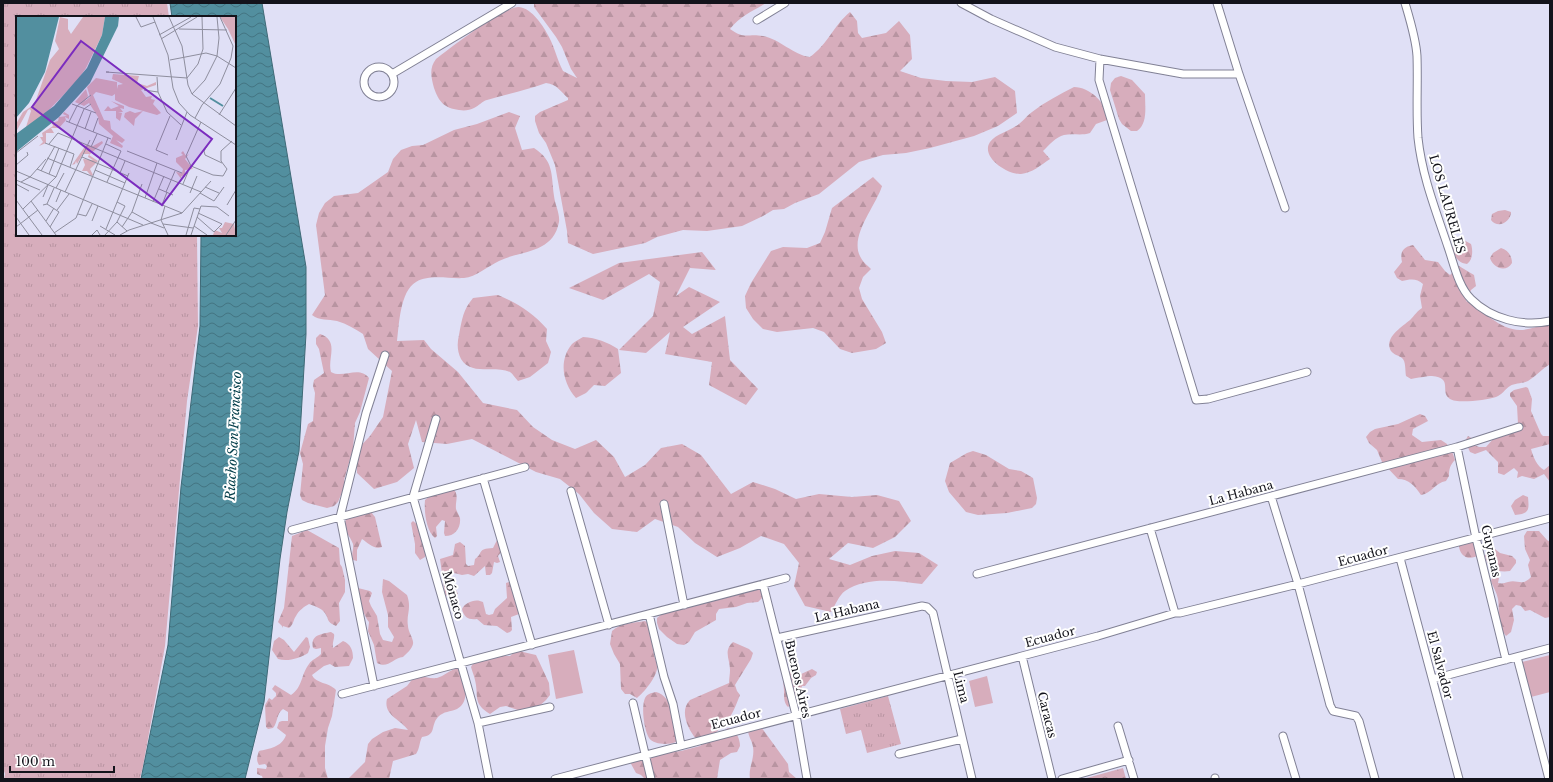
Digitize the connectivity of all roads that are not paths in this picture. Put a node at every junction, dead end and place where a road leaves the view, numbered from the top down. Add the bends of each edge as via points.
1 (512, 3) edge
2 (785, 3) edge
3 (961, 3) edge
4 (1217, 3) edge
5 (1405, 3) edge
6 (757, 20) dead end
7 (1100, 60) junction
8 (392, 74) junction
9 (1239, 74) junction
10 (1286, 208) dead end
11 (1550, 321) edge
12 (385, 355) dead end
13 (1307, 372) dead end
14 (436, 419) dead end
15 (1519, 427) dead end
16 (1457, 447) junction
17 (525, 467) dead end
18 (483, 478) junction
19 (571, 491) dead end
20 (1271, 496) junction
21 (414, 497) junction
22 (664, 504) dead end
23 (340, 517) junction
24 (1550, 518) edge
25 (1150, 528) junction
26 (292, 530) dead end
27 (1476, 538) junction
28 (1400, 558) junction
29 (977, 574) dead end
30 (786, 578) dead end
31 (763, 584) junction
32 (1298, 584) junction
33 (684, 605) junction
34 (922, 606) joint
35 (1175, 613) junction
36 (649, 614) junction
37 (609, 625) junction
38 (777, 638) junction
39 (532, 645) junction
40 (1550, 648) edge
41 (1022, 656) junction
42 (1517, 657) junction
43 (1506, 660) junction
44 (461, 664) junction
45 (946, 676) junction
46 (1433, 679) junction
47 (374, 686) junction
48 (342, 694) dead end
49 (633, 703) dead end
50 (550, 707) dead end
51 (796, 715) junction
52 (478, 723) junction
53 (1118, 726) dead end
54 (1283, 736) dead end
55 (962, 739) junction
56 (681, 745) junction
57 (898, 754) dead end
58 (646, 755) junction
59 (1129, 760) junction
60 (489, 779) edge
61 (555, 779) edge
62 (651, 779) edge
63 (807, 779) edge
64 (972, 779) edge
65 (1052, 779) edge
66 (1062, 779) edge
67 (1134, 779) edge
68 (1296, 779) edge
69 (1375, 779) edge
70 (1459, 779) edge
71 (1549, 779) edge

1 - 8 street
2 - 6 street
3 - 7 street via 991,20 1055,47
4 - 9 street
5 - 11 street, LOS LAURELES via 1417,55 1418,140 1430,194 1458,276 1472,300 1491,313 1526,323
7 - 9 street via 1183,74
7 - 13 street via 1099,80 1196,400
8 - 8 street via 381,67 369,70 364,80 366,90 374,96 388,94 394,84
9 - 10 street
12 - 23 street via 366,413
14 - 21 street
15 - 16 street, La Habana
16 - 20 street, La Habana
16 - 27 street, Guyanas
17 - 18 street
18 - 21 street
18 - 39 street
19 - 37 street
20 - 25 street, La Habana
20 - 32 street
21 - 23 street
21 - 44 street, Mónaco
22 - 33 street
23 - 26 street
23 - 47 street
24 - 27 street, Ecuador
25 - 29 street, La Habana
25 - 35 street
27 - 28 street, Ecuador
27 - 43 street, Guyanas
28 - 32 street, Ecuador
28 - 46 street, El Salvador
30 - 31 street
31 - 33 street
31 - 38 street, Buenos Aires
32 - 35 street, Ecuador
32 - 69 street via 1330,705 1333,711 1356,716
33 - 36 street
34 - 38 street, La Habana
34 - 45 street, Lima via 927,607 932,613
35 - 41 street, Ecuador
36 - 37 street
36 - 56 street
37 - 39 street
38 - 51 street, Buenos Aires
39 - 44 street
40 - 42 street
41 - 45 street, Ecuador
41 - 65 street, Caracas
42 - 43 street
42 - 71 street
43 - 46 street
44 - 47 street
44 - 52 street, Mónaco
45 - 51 street, Ecuador
45 - 55 street, Lima
46 - 70 street, El Salvador
47 - 48 street
49 - 58 street
50 - 52 street
51 - 56 street, Ecuador
51 - 63 street, Buenos Aires
52 - 60 street, Mónaco
53 - 59 street
54 - 68 street
55 - 57 street
55 - 64 street, Lima
56 - 58 street, Ecuador
58 - 61 street, Ecuador
58 - 62 street
59 - 66 street
59 - 67 street

